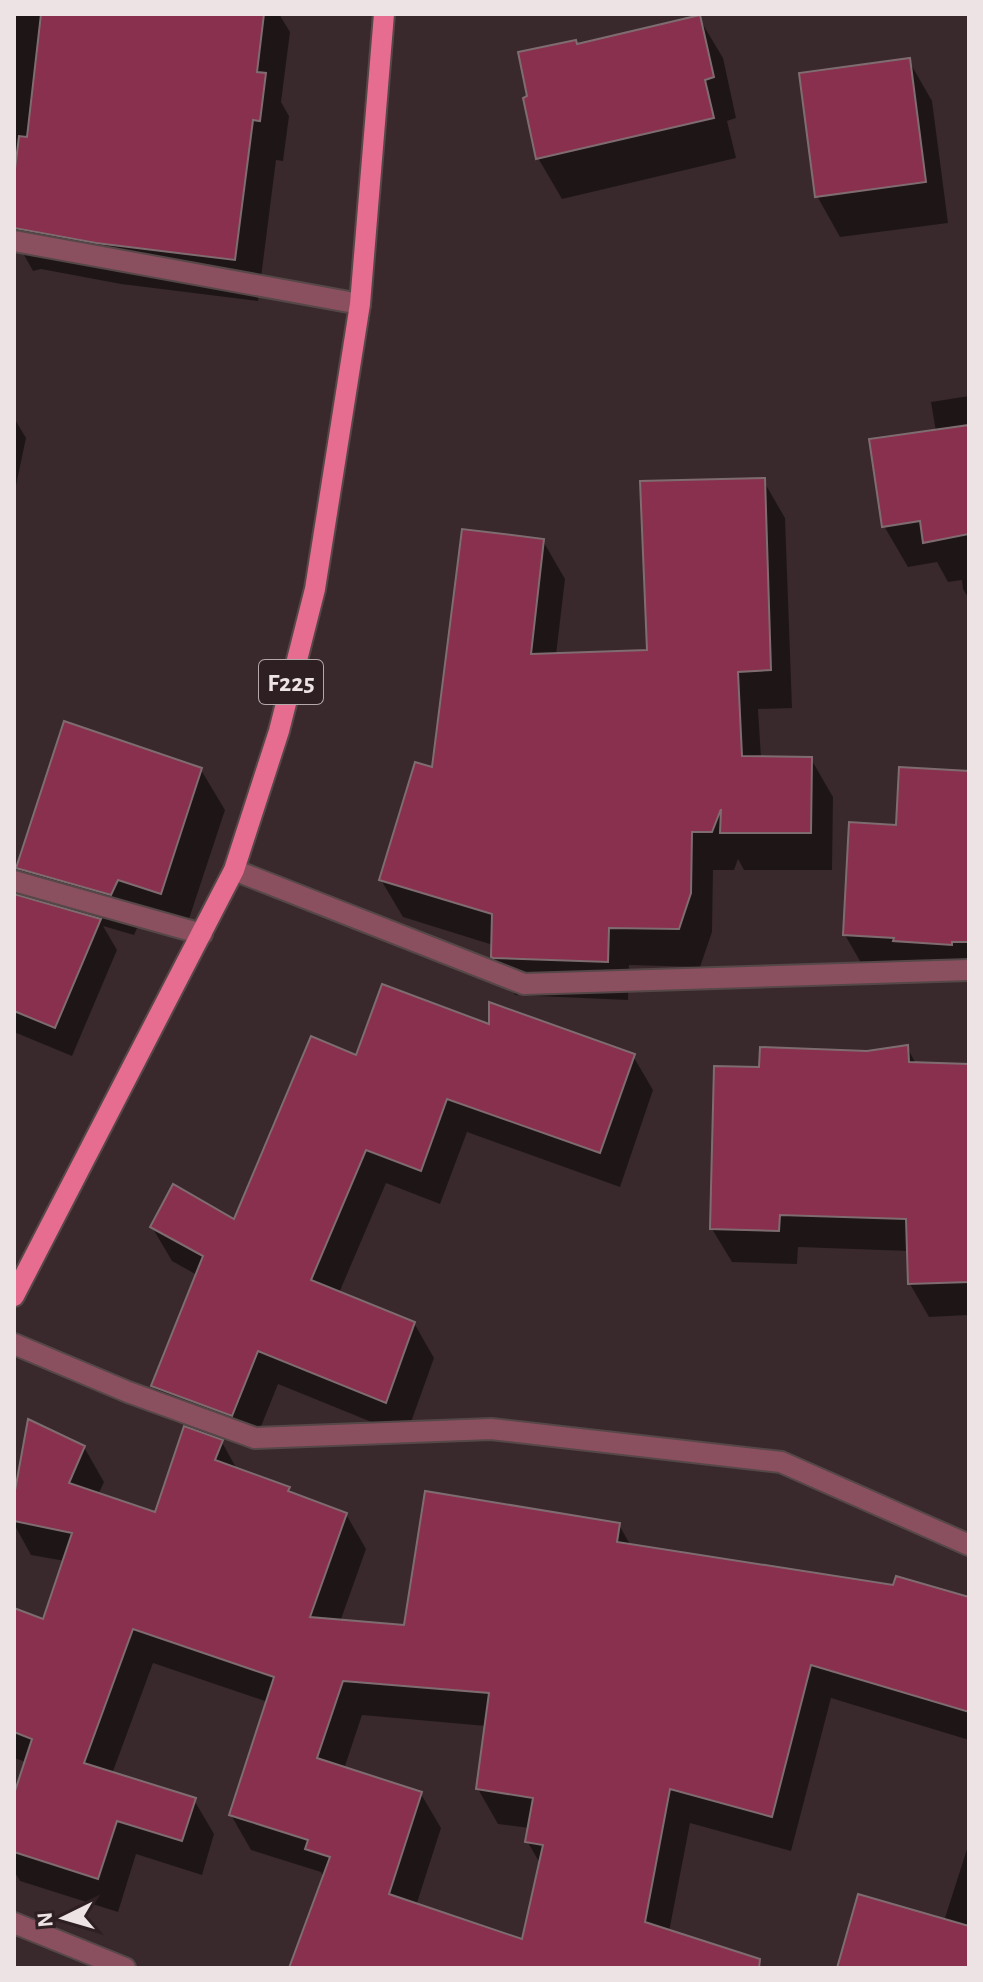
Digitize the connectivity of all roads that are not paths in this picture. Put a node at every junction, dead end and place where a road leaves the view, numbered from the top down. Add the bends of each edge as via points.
1 (384, 14) edge
2 (14, 241) edge
3 (360, 304) junction
4 (234, 870) junction
5 (14, 881) edge
6 (202, 934) junction
7 (969, 970) edge
8 (14, 1296) edge
9 (14, 1344) edge
10 (969, 1545) edge
11 (14, 1923) edge
12 (125, 1968) edge

1 - 3 main road, F225
2 - 3 street
3 - 4 main road, F225 via 315,589 279,731
4 - 6 main road, F225
4 - 7 street via 524,984
5 - 6 street
6 - 8 main road, F225
9 - 10 street via 255,1438 491,1429 781,1462
11 - 12 street

